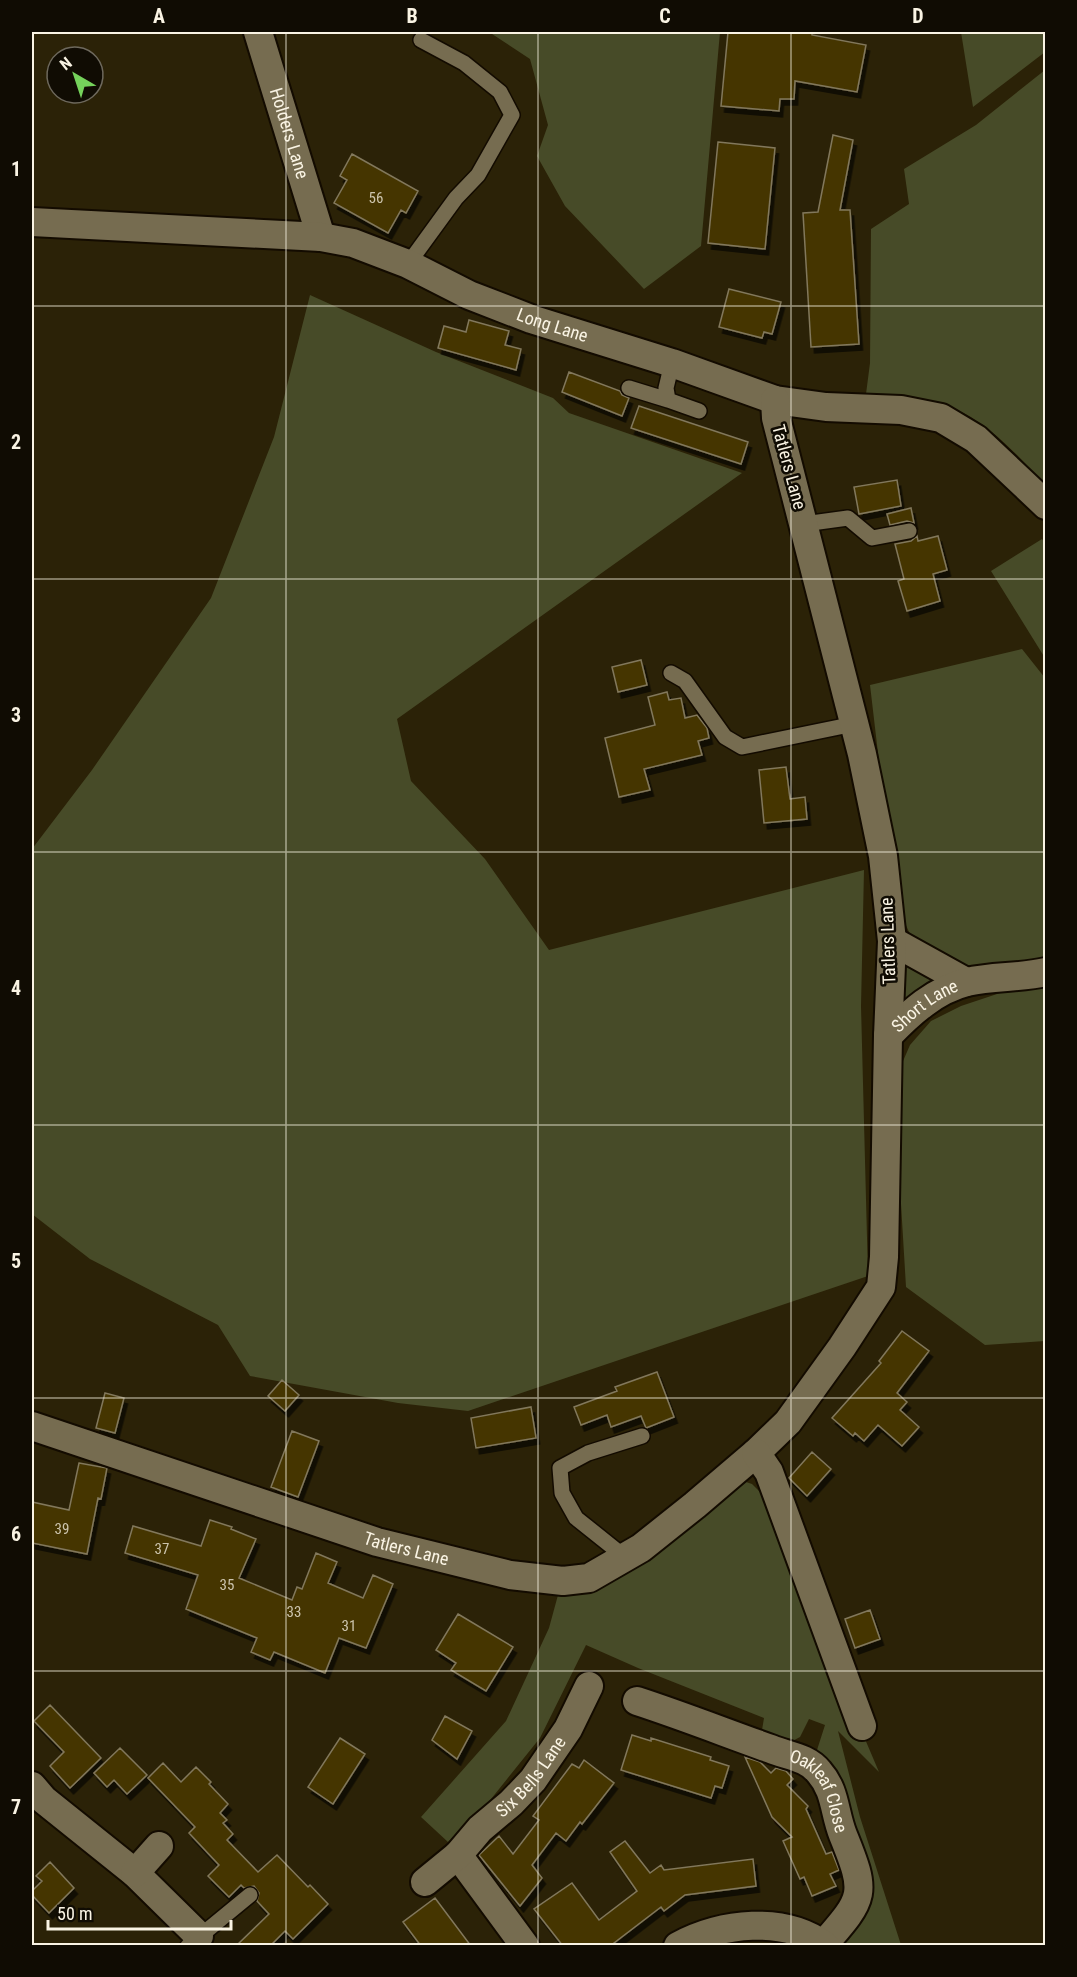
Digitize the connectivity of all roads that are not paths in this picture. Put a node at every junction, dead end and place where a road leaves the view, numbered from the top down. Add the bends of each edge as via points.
1 (258, 32) edge
2 (421, 40) dead end
3 (32, 222) edge
4 (321, 237) junction
5 (408, 264) junction
6 (672, 363) junction
7 (629, 388) dead end
8 (668, 400) junction
9 (775, 400) junction
10 (699, 411) dead end
11 (1046, 505) edge
12 (804, 524) junction
13 (909, 531) dead end
14 (671, 672) dead end
15 (854, 724) junction
16 (892, 941) junction
17 (1046, 972) edge
18 (966, 982) junction
19 (888, 1036) junction
20 (32, 1426) edge
21 (642, 1436) dead end
22 (756, 1453) junction
23 (626, 1558) junction
24 (589, 1686) dead end
25 (637, 1701) dead end
26 (862, 1726) dead end
27 (36, 1800) edge
28 (159, 1845) dead end
29 (458, 1855) junction
30 (135, 1873) junction
31 (425, 1882) dead end
32 (250, 1895) dead end
33 (193, 1941) edge
34 (824, 1945) edge
35 (525, 1946) edge
36 (678, 1946) edge

1 - 4 street, Holders Lane
2 - 5 lane via 464,63 500,92 512,115 478,175 456,198
3 - 4 street, Long Lane
4 - 5 street, Long Lane via 353,243
5 - 6 street, Long Lane via 469,295 531,319
6 - 8 lane via 666,388
6 - 9 street, Long Lane
7 - 8 lane
8 - 10 lane
9 - 11 street, Long Lane via 901,410 941,418 976,439
9 - 12 street, Tatlers Lane via 776,418
12 - 13 lane via 848,518 872,538
12 - 15 street, Tatlers Lane
14 - 15 lane via 685,681 725,737 742,747
15 - 16 street, Tatlers Lane via 883,856
16 - 18 street, Short Lane
16 - 19 street, Tatlers Lane
17 - 18 street, Short Lane
18 - 19 street, Short Lane via 930,998
19 - 22 street, Tatlers Lane via 881,1287 788,1422
20 - 23 street, Tatlers Lane via 377,1542 510,1575 563,1581 589,1578
21 - 23 lane via 588,1453 560,1468 562,1493 576,1518
22 - 23 street, Tatlers Lane
22 - 26 street via 769,1472
24 - 29 street, Six Bells Lane via 567,1729 533,1779
25 - 34 street, Oakleaf Close via 808,1761 823,1776 833,1794 860,1884 855,1905
27 - 30 street
28 - 30 street
29 - 31 street, Six Bells Lane
29 - 35 street
30 - 33 street
32 - 33 lane
34 - 36 street via 784,1928 750,1926 707,1934

